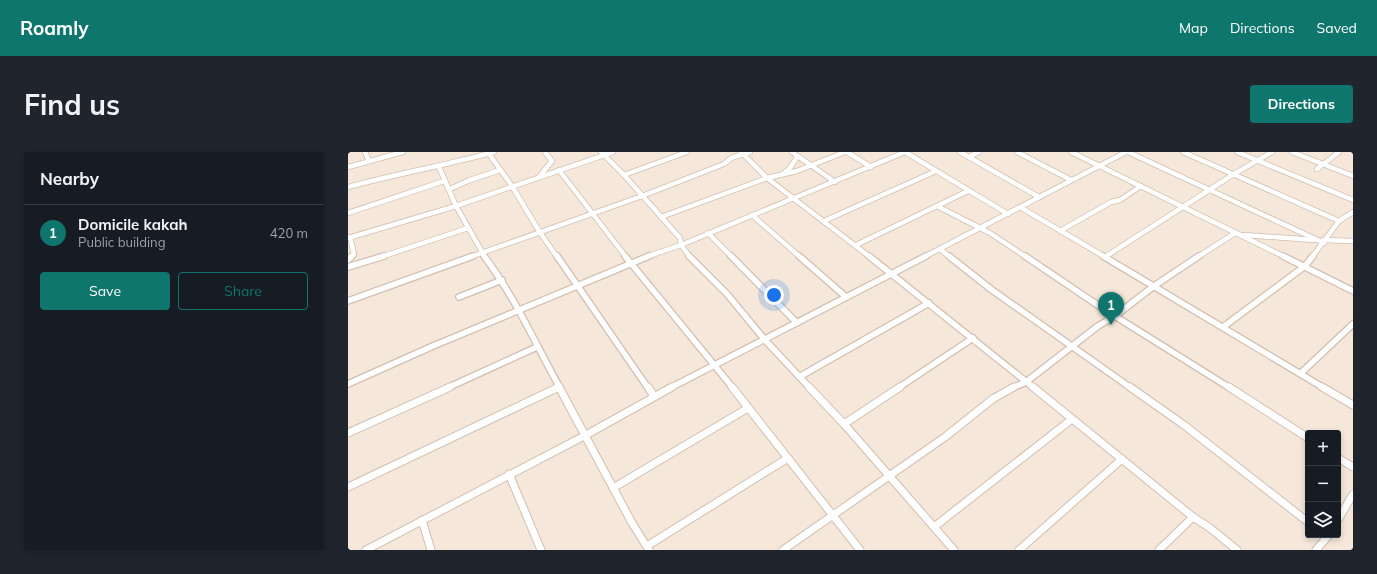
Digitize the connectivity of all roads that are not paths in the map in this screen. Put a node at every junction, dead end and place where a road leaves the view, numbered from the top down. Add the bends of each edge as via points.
1 (365, 152) edge
2 (403, 152) edge
3 (545, 152) edge
4 (613, 152) edge
5 (687, 152) edge
6 (750, 152) edge
7 (846, 152) edge
8 (905, 152) edge
9 (960, 152) edge
10 (979, 152) edge
11 (1017, 152) edge
12 (1071, 152) edge
13 (1127, 152) edge
14 (1183, 152) edge
15 (1237, 152) edge
16 (1272, 152) edge
17 (1292, 152) edge
18 (1340, 152) edge
19 (492, 153) edge
20 (742, 153) edge
21 (794, 153) edge
22 (602, 154) edge
23 (969, 157) junction
24 (369, 161) junction
25 (1259, 161) junction
26 (1324, 164) junction
27 (812, 166) junction
28 (1098, 166) junction
29 (348, 167) edge
30 (439, 167) junction
31 (871, 167) junction
32 (1317, 169) dead end
33 (500, 170) junction
34 (560, 170) junction
35 (936, 171) junction
36 (624, 174) junction
37 (1234, 174) junction
38 (781, 175) junction
39 (1353, 176) edge
40 (539, 177) junction
41 (767, 178) junction
42 (1071, 180) junction
43 (444, 181) junction
44 (835, 182) junction
45 (348, 186) edge
46 (512, 186) junction
47 (1140, 186) junction
48 (450, 189) junction
49 (1209, 190) junction
50 (968, 191) junction
51 (642, 196) junction
52 (1039, 197) junction
53 (793, 199) junction
54 (1353, 200) edge
55 (456, 206) junction
56 (937, 206) junction
57 (1020, 207) junction
58 (1183, 208) junction
59 (1353, 212) edge
60 (348, 213) edge
61 (591, 213) junction
62 (1008, 214) junction
63 (752, 215) junction
64 (661, 217) junction
65 (824, 221) junction
66 (1339, 221) junction
67 (468, 228) junction
68 (979, 229) junction
69 (539, 231) junction
70 (1060, 231) junction
71 (708, 233) junction
72 (1237, 234) junction
73 (349, 238) edge
74 (1323, 241) junction
75 (1353, 242) edge
76 (856, 245) junction
77 (680, 246) junction
78 (940, 249) junction
79 (482, 253) junction
80 (1105, 257) junction
81 (348, 260) edge
82 (630, 263) junction
83 (1305, 266) junction
84 (348, 267) edge
85 (891, 273) junction
86 (502, 280) junction
87 (579, 286) junction
88 (1154, 286) junction
89 (1353, 291) edge
90 (459, 297) dead end
91 (846, 297) junction
92 (348, 301) edge
93 (929, 303) junction
94 (520, 311) junction
95 (1115, 316) junction
96 (797, 323) junction
97 (1353, 324) edge
98 (1224, 327) junction
99 (973, 338) junction
100 (765, 340) junction
101 (1072, 346) junction
102 (537, 347) junction
103 (715, 365) junction
104 (1301, 373) junction
105 (799, 377) junction
106 (1026, 382) junction
107 (348, 384) edge
108 (559, 387) junction
109 (654, 396) junction
110 (1353, 405) edge
111 (748, 408) junction
112 (1072, 419) junction
113 (844, 424) junction
114 (348, 433) edge
115 (586, 434) junction
116 (1305, 436) edge
117 (788, 458) junction
118 (1122, 459) junction
119 (1341, 460) edge
120 (1353, 467) edge
121 (509, 474) junction
122 (888, 476) junction
123 (348, 487) edge
124 (613, 488) junction
125 (1353, 494) edge
126 (832, 515) junction
127 (1341, 515) edge
128 (1193, 517) junction
129 (422, 520) junction
130 (1305, 520) edge
131 (934, 527) junction
132 (1325, 538) edge
133 (648, 548) edge
134 (366, 550) edge
135 (431, 550) edge
136 (541, 550) edge
137 (783, 550) edge
138 (860, 550) edge
139 (954, 550) edge
140 (1019, 550) edge
141 (1159, 550) edge
142 (1237, 550) edge
143 (1316, 550) edge

1 - 24 street
2 - 24 street
3 - 40 street via 552,161
4 - 22 street
5 - 36 street
6 - 20 street
7 - 27 street
7 - 31 street
8 - 31 street
8 - 35 street
9 - 23 street
10 - 23 street
11 - 42 street
12 - 28 street
13 - 28 street
13 - 49 street
14 - 37 street
15 - 25 street
16 - 25 street
17 - 26 street
18 - 26 street
19 - 30 street
19 - 33 street
20 - 41 street
20 - 51 street via 724,164
21 - 27 street
21 - 38 street via 797,157 790,168
22 - 34 street
22 - 36 street
23 - 52 street
24 - 29 street
25 - 37 street
25 - 54 street
26 - 32 street
26 - 39 street
27 - 38 street
27 - 44 street
28 - 42 street
28 - 47 street
30 - 43 street
30 - 45 street
31 - 44 street
33 - 46 street
33 - 48 street
34 - 40 street
34 - 61 street
35 - 50 street
35 - 65 street
36 - 51 street
37 - 49 street
37 - 66 street
38 - 41 street
40 - 46 street
41 - 53 street
41 - 64 street
42 - 52 street
43 - 48 street
43 - 60 street
44 - 53 street
46 - 55 street
46 - 69 street
47 - 58 street
47 - 70 street via 1120,200 1111,202
48 - 55 street
49 - 58 street
49 - 74 street
50 - 56 street
50 - 62 street
51 - 61 street
51 - 64 street
52 - 57 street
53 - 63 street
53 - 65 street
55 - 67 street
55 - 73 street
56 - 68 street
56 - 76 street
57 - 62 street
57 - 70 street
58 - 72 street
58 - 80 street
59 - 66 street
61 - 69 street
61 - 82 street
62 - 68 street
63 - 71 street
63 - 91 street
64 - 77 street via 680,238
65 - 76 street
66 - 74 street
67 - 79 street
67 - 84 street via 395,254
68 - 78 street
68 - 95 street via 990,233
69 - 79 street
69 - 87 street
70 - 80 street
71 - 77 street
71 - 96 street
72 - 74 street
72 - 83 street
72 - 88 street
73 - 81 street via 354,254
74 - 75 street
74 - 83 street
76 - 85 street
77 - 82 street
77 - 100 street via 727,294
78 - 85 street
78 - 101 street via 992,290
79 - 86 street
79 - 92 street
80 - 88 street
82 - 87 street
82 - 103 street
83 - 89 street
83 - 98 street
85 - 91 street
85 - 93 street
86 - 90 street
86 - 94 street
87 - 94 street
87 - 109 street
88 - 95 street
88 - 98 street
91 - 96 street
93 - 99 street
93 - 105 street
94 - 102 street
94 - 107 street
95 - 101 street
95 - 116 street
96 - 100 street
97 - 104 street
98 - 104 street
99 - 106 street
99 - 113 street
100 - 103 street
100 - 105 street
101 - 106 street
101 - 130 street via 1184,426
102 - 108 street
102 - 114 street
103 - 109 street
103 - 111 street
104 - 110 street
105 - 113 street
106 - 112 street
106 - 122 street via 994,398 945,437
108 - 115 street
108 - 123 street
109 - 115 street
111 - 117 street
111 - 124 street
112 - 118 street
112 - 131 street
113 - 122 street
115 - 121 street
115 - 124 street
117 - 126 street
117 - 133 street
118 - 128 street
118 - 140 street
119 - 120 street
121 - 129 street
121 - 136 street
122 - 126 street
122 - 131 street
124 - 133 street
125 - 127 street
126 - 137 street
126 - 138 street
128 - 141 street
128 - 142 street
129 - 134 street
129 - 135 street
131 - 139 street
132 - 143 street

